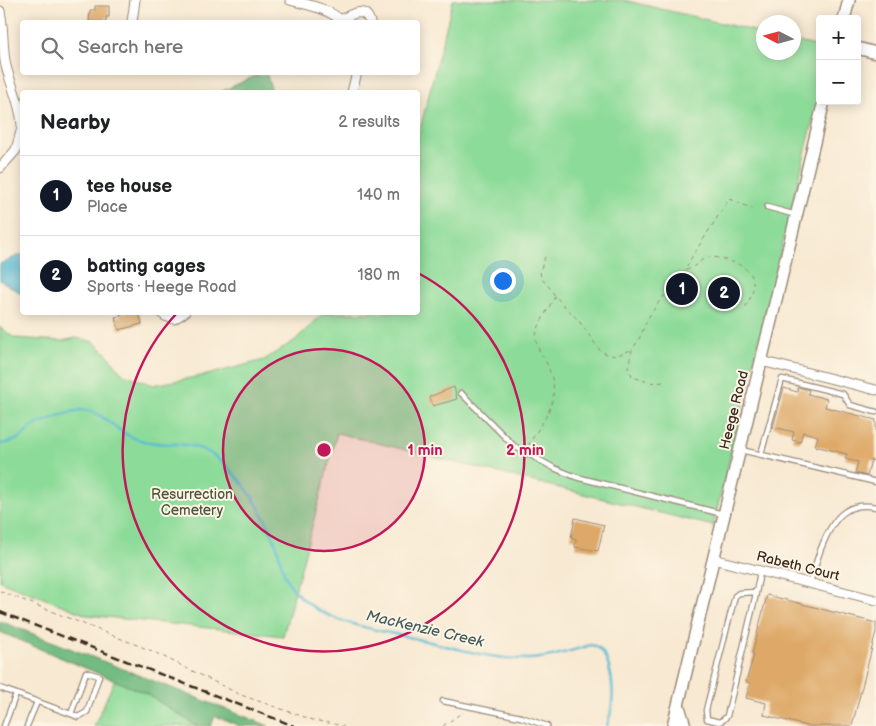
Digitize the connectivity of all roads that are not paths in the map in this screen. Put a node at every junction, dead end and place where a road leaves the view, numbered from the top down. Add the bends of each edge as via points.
1 (136, 0) edge
2 (290, 0) edge
3 (849, 0) edge
4 (0, 12) edge
5 (845, 15) edge
6 (132, 20) edge
7 (341, 20) edge
8 (343, 20) edge
9 (369, 20) edge
10 (861, 49) edge
11 (2, 50) edge
12 (876, 53) edge
13 (356, 75) edge
14 (352, 90) edge
15 (823, 105) edge
16 (20, 112) edge
17 (20, 135) edge
18 (0, 168) edge
19 (767, 207) dead end
20 (796, 215) junction
21 (164, 315) edge
22 (181, 315) edge
23 (761, 361) junction
24 (848, 383) junction
25 (876, 390) edge
26 (461, 393) dead end
27 (843, 394) junction
28 (876, 412) edge
29 (740, 450) junction
30 (761, 454) junction
31 (876, 482) edge
32 (876, 507) edge
33 (724, 514) junction
34 (713, 559) junction
35 (760, 570) junction
36 (810, 583) junction
37 (756, 592) junction
38 (876, 600) edge
39 (0, 688) edge
40 (16, 694) junction
41 (443, 701) dead end
42 (37, 702) junction
43 (678, 706) junction
44 (71, 714) junction
45 (4, 726) edge
46 (27, 726) edge
47 (546, 726) edge
48 (673, 726) edge
49 (685, 726) edge

1 - 6 street
2 - 7 street via 323,8
3 - 5 street
4 - 11 street
8 - 9 street via 354,12 360,12
10 - 12 street
11 - 16 street
13 - 14 street
15 - 20 street, Heege Road
17 - 18 street via 16,150
19 - 20 lane
20 - 23 street, Heege Road
21 - 22 street via 174,319
23 - 24 street
23 - 29 street, Heege Road
24 - 25 street
24 - 27 lane
26 - 33 lane via 514,446 554,468 576,477
27 - 28 lane via 850,405
27 - 30 lane via 782,379
29 - 30 lane
29 - 33 street, Heege Road
30 - 31 lane
32 - 36 lane via 854,507 834,523 820,549
33 - 34 street, Heege Road
34 - 35 street, Rabeth Court
34 - 43 street, Heege Road
35 - 36 street, Rabeth Court
35 - 37 lane
36 - 38 street, Rabeth Court
37 - 37 lane via 727,716 714,722 707,719 706,710 734,596
39 - 40 lane
40 - 42 lane
40 - 45 lane
41 - 47 lane via 521,716
42 - 44 lane
42 - 46 lane
43 - 48 street, Heege Road
43 - 49 street
44 - 44 lane via 78,717 86,712 99,676 86,672

